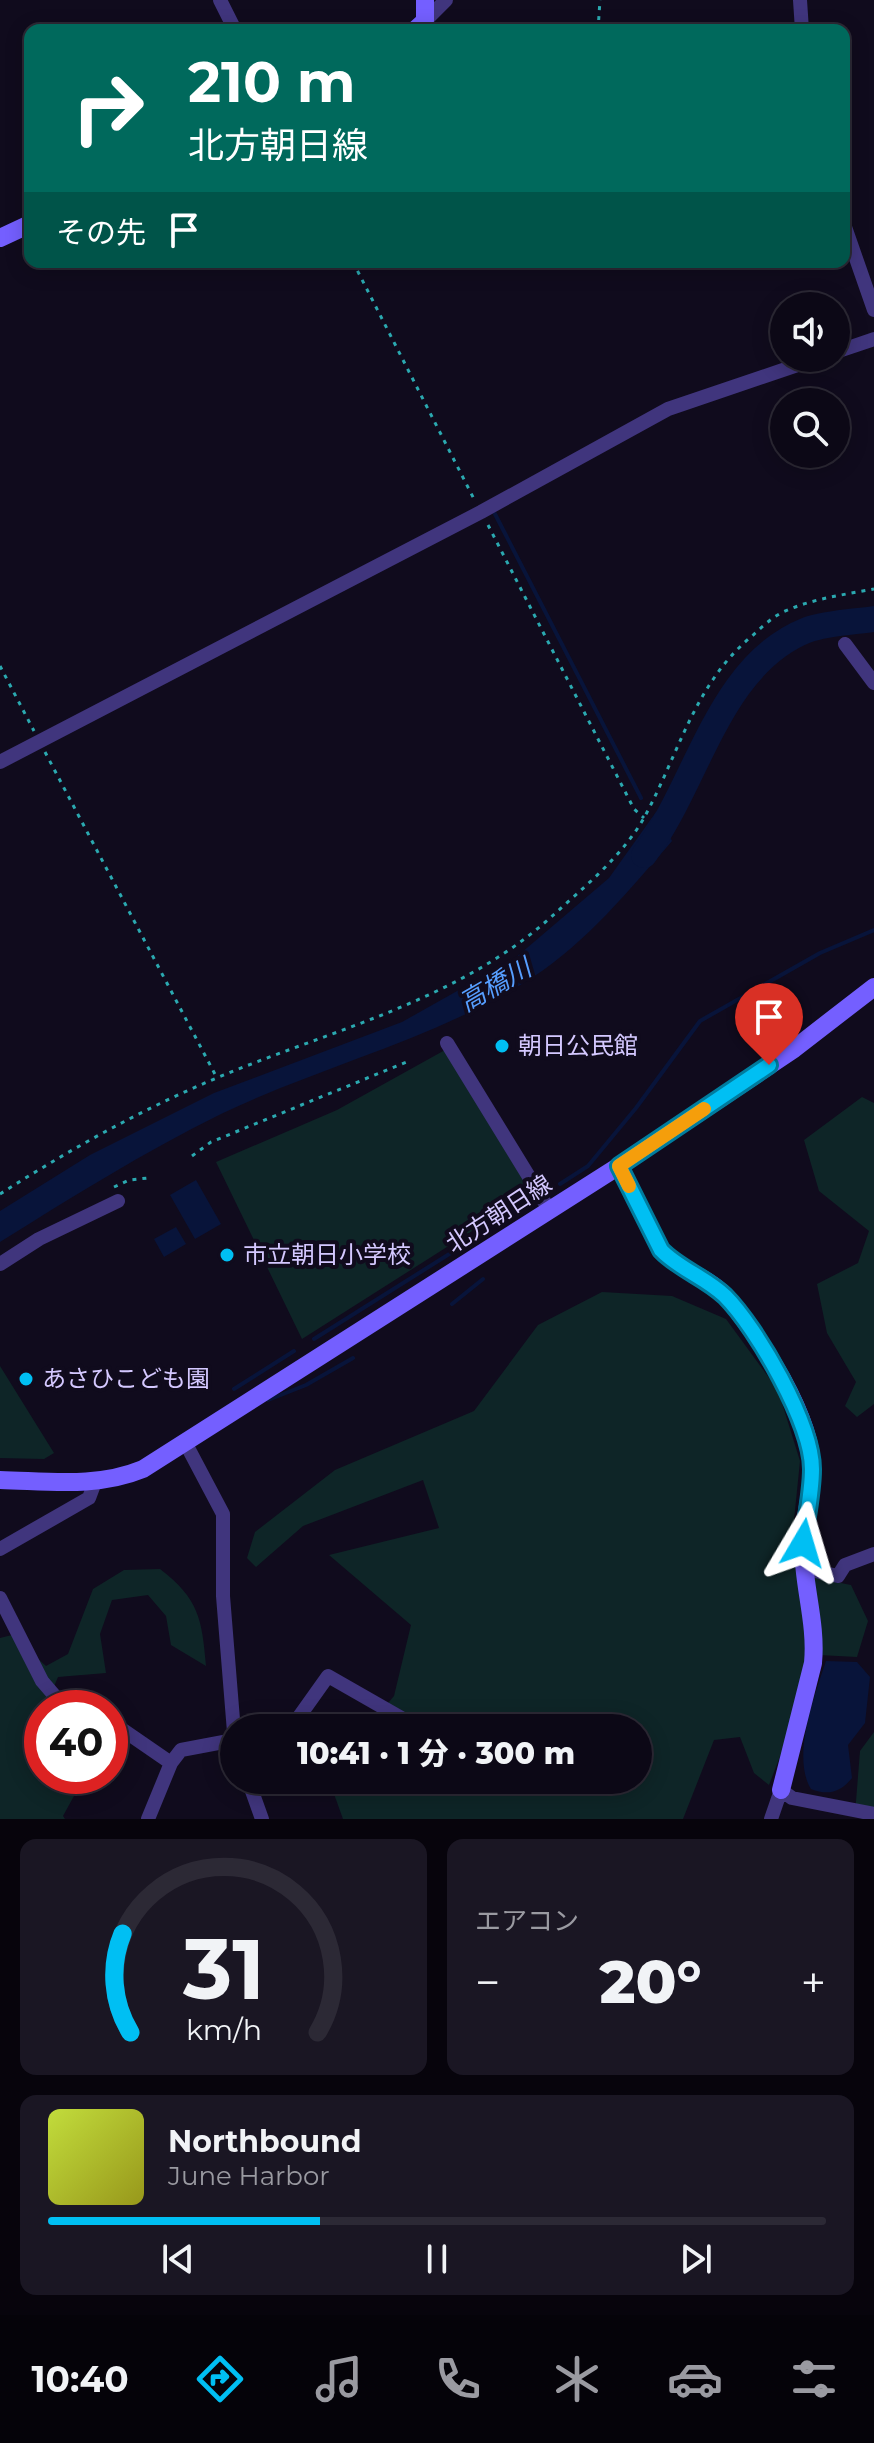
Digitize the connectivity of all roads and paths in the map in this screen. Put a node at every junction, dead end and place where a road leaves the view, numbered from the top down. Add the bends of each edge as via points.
1 (220, 0) edge
2 (425, 0) edge
3 (446, 0) edge
4 (600, 0) edge
5 (800, 0) edge
6 (232, 24) edge
7 (420, 24) edge
8 (421, 24) edge
9 (598, 24) edge
10 (802, 24) edge
11 (24, 227) edge
12 (0, 238) edge
13 (850, 241) edge
14 (356, 268) edge
15 (874, 310) edge
16 (874, 339) edge
17 (850, 347) edge
18 (777, 372) edge
19 (481, 512) junction
20 (874, 589) edge
21 (845, 644) dead end
22 (0, 666) edge
23 (874, 683) edge
24 (40, 742) junction
25 (0, 762) edge
26 (644, 818) junction
27 (874, 987) edge
28 (447, 1043) dead end
29 (409, 1061) dead end
30 (217, 1078) junction
31 (192, 1156) dead end
32 (619, 1166) junction
33 (148, 1178) dead end
34 (104, 1191) dead end
35 (0, 1194) edge
36 (118, 1201) dead end
37 (550, 1211) junction
38 (0, 1264) edge
39 (186, 1444) junction
40 (0, 1480) edge
41 (95, 1482) junction
42 (0, 1549) edge
43 (874, 1554) edge
44 (806, 1569) junction
45 (0, 1598) edge
46 (50, 1690) edge
47 (233, 1714) edge
48 (301, 1714) edge
49 (394, 1714) edge
50 (128, 1733) edge
51 (220, 1743) edge
52 (171, 1763) junction
53 (781, 1790) junction
54 (253, 1794) edge
55 (874, 1814) edge
56 (148, 1819) edge
57 (262, 1819) edge
58 (771, 1819) edge

1 - 6 street
2 - 7 main road
3 - 8 street
4 - 9 path
5 - 10 street
11 - 12 main road
13 - 15 street
14 - 19 path
16 - 17 street
18 - 19 street via 668,409
19 - 24 street
19 - 26 path via 634,809
20 - 26 path via 810,601 778,615 728,656 691,713
21 - 23 street
22 - 24 path
24 - 25 street
24 - 30 path
26 - 30 path via 605,867 495,959 428,996
27 - 32 main road, 北方朝日線 via 794,1049
28 - 37 street
29 - 31 path via 211,1142
30 - 35 path via 67,1151
32 - 37 main road, 北方朝日線
32 - 44 main road via 661,1250 728,1299 782,1381 802,1423 812,1467 803,1543
33 - 34 path
36 - 38 street
37 - 39 main road, 北方朝日線
39 - 41 main road, 北方朝日線 via 143,1469
39 - 47 street via 223,1514
40 - 41 main road, 北方朝日線
41 - 42 street via 89,1498
43 - 44 street via 845,1565 838,1576
44 - 53 main road via 813,1663
45 - 46 street
48 - 49 street via 328,1676
50 - 52 street
51 - 52 street via 181,1750
52 - 56 street
53 - 55 street via 792,1798
53 - 58 street
54 - 57 street

